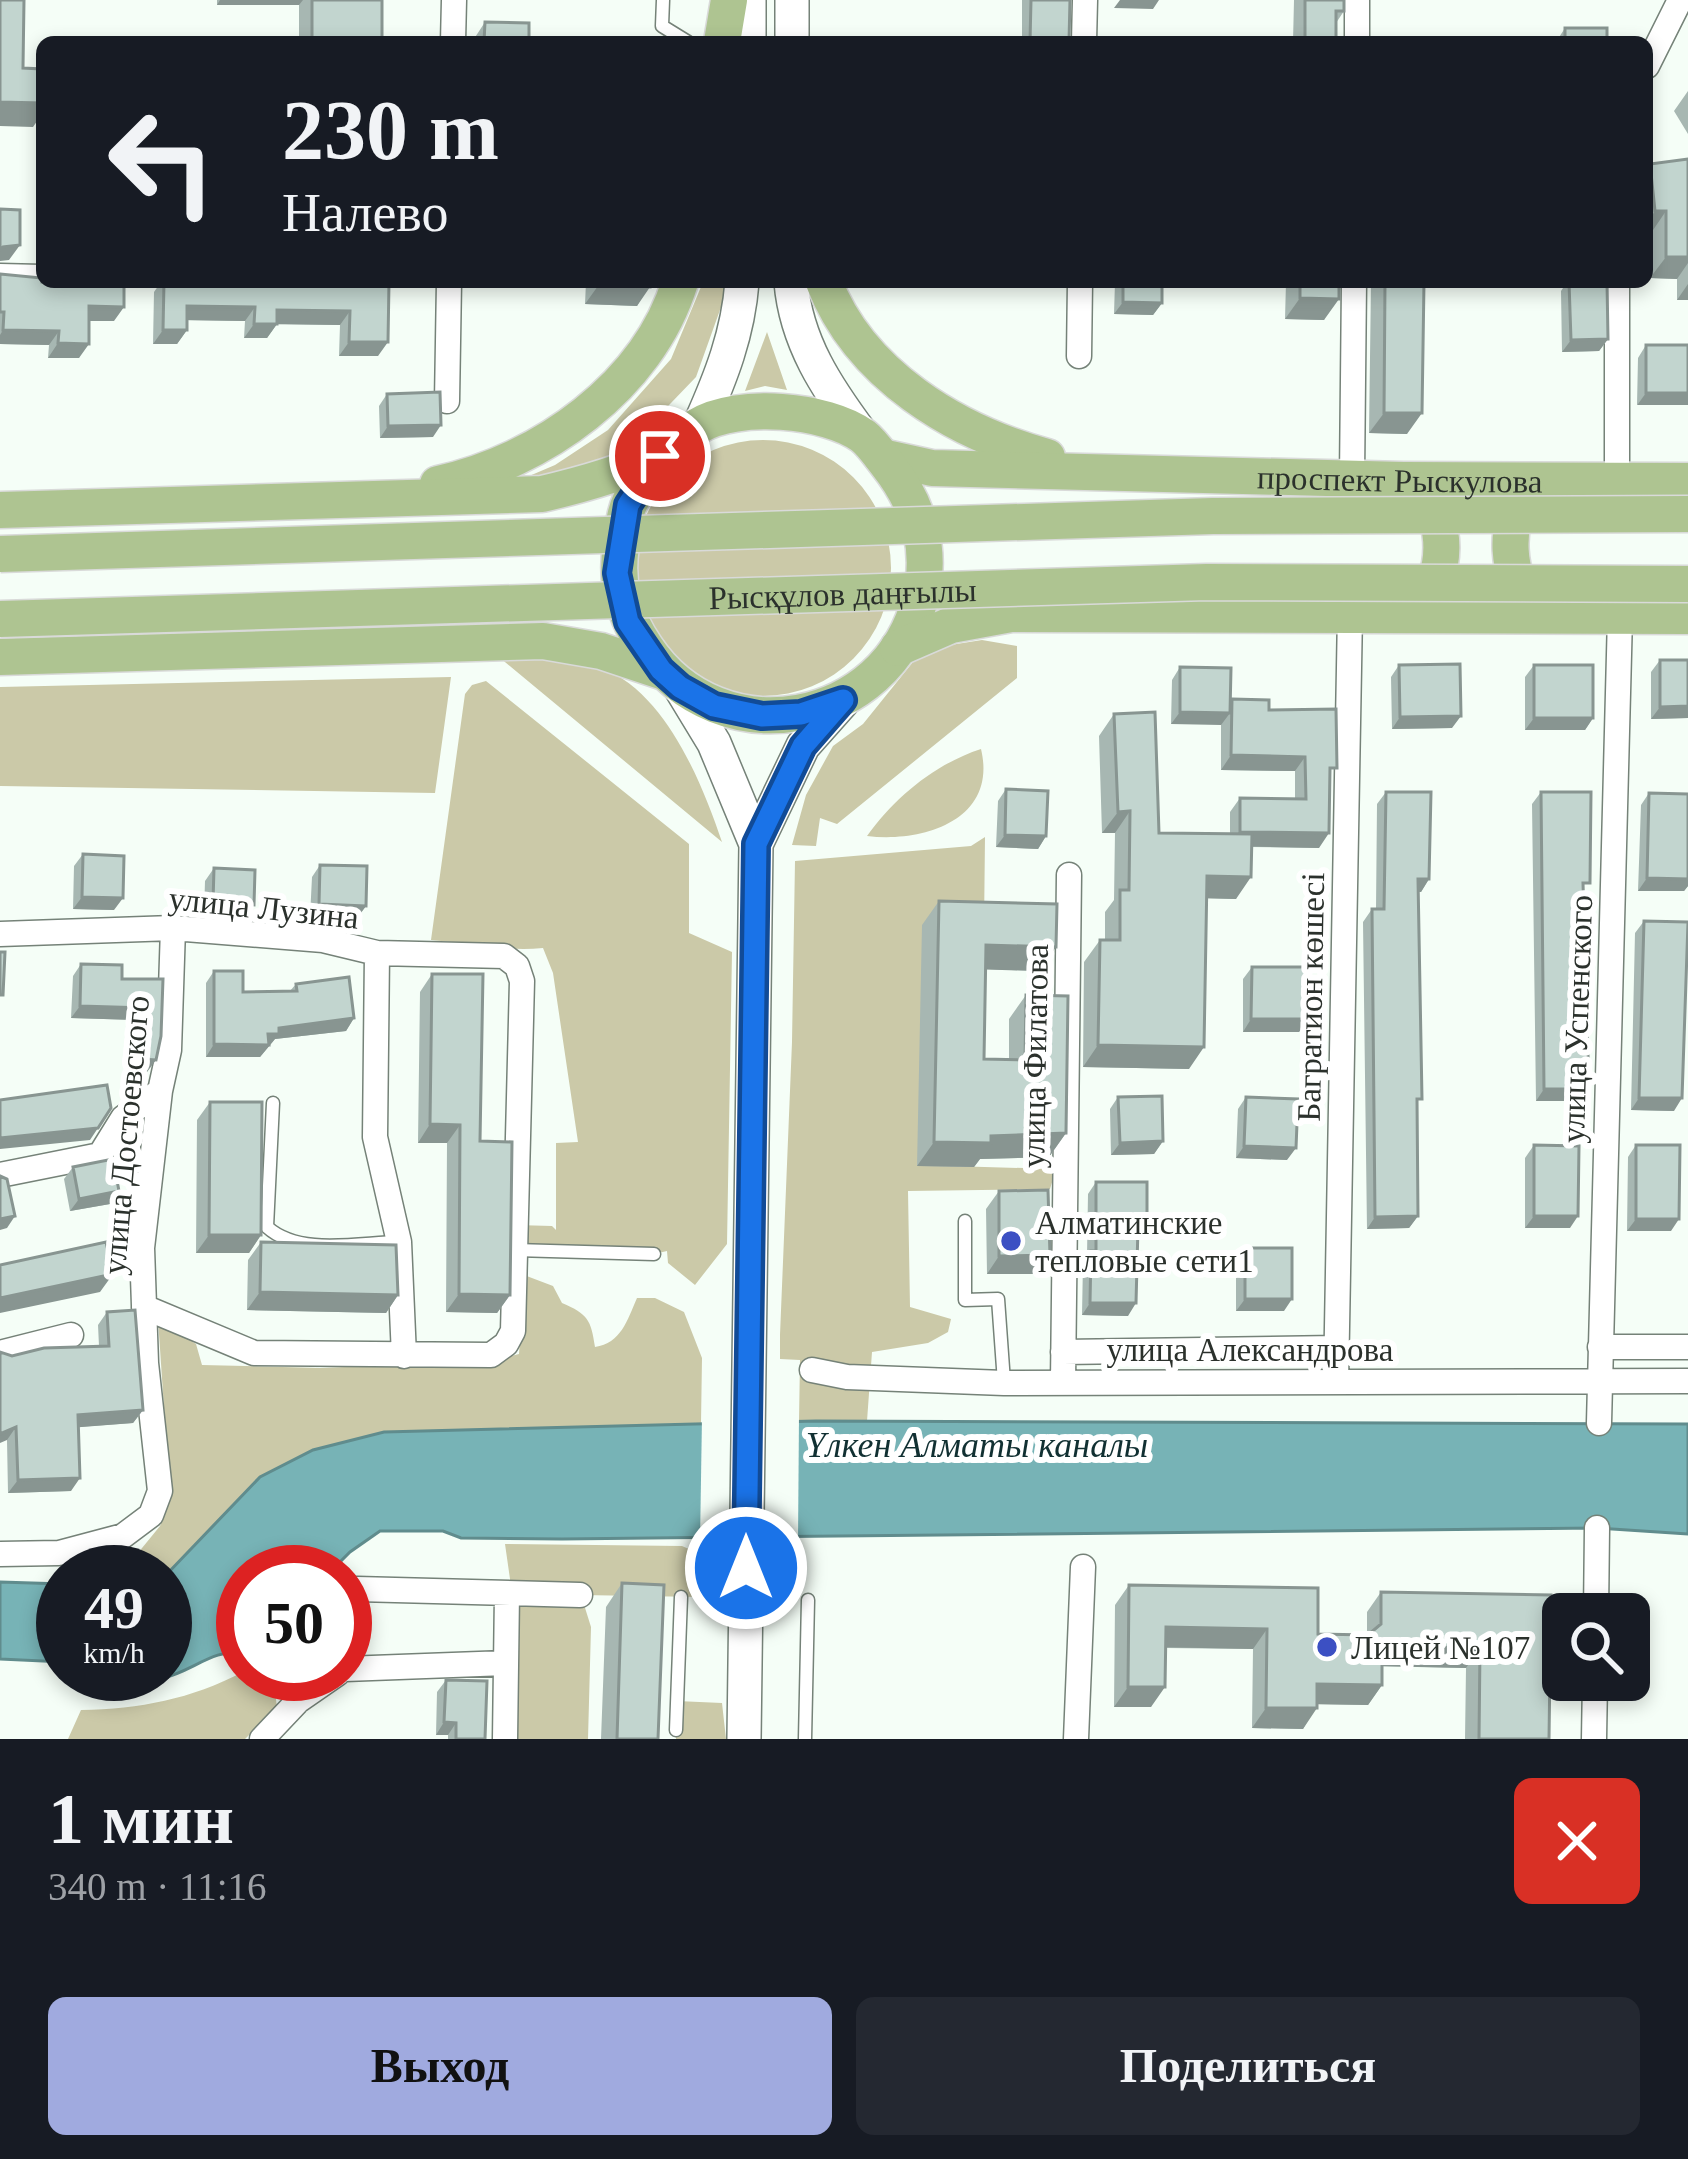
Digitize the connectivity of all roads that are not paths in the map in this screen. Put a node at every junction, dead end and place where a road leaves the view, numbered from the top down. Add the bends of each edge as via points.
1 (454, 0) edge
2 (663, 0) edge
3 (728, 0) edge
4 (749, 0) edge
5 (792, 0) edge
6 (1085, 0) edge
7 (1358, 0) edge
8 (1680, 0) edge
9 (454, 36) edge
10 (678, 36) edge
11 (723, 36) edge
12 (749, 36) edge
13 (792, 36) edge
14 (1084, 36) edge
15 (1357, 36) edge
16 (1653, 54) edge
17 (0, 276) edge
18 (36, 277) edge
19 (449, 288) edge
20 (678, 288) edge
21 (742, 288) edge
22 (792, 288) edge
23 (827, 288) edge
24 (1080, 288) edge
25 (1354, 288) edge
26 (1617, 288) edge
27 (1078, 356) dead end
28 (447, 401) dead end
29 (700, 424) junction
30 (872, 446) junction
31 (660, 456) junction
32 (1109, 470) junction
33 (1352, 477) junction
34 (1402, 480) junction
35 (1539, 481) junction
36 (1688, 481) edge
37 (1617, 482) junction
38 (370, 499) junction
39 (0, 510) edge
40 (1688, 514) edge
41 (0, 554) edge
42 (1688, 584) edge
43 (1350, 613) junction
44 (1412, 615) junction
45 (1543, 616) junction
46 (1620, 616) junction
47 (1688, 616) edge
48 (0, 619) edge
49 (898, 649) junction
50 (0, 657) edge
51 (670, 679) junction
52 (843, 700) junction
53 (756, 844) junction
54 (1069, 875) dead end
55 (173, 928) junction
56 (0, 934) edge
57 (377, 952) junction
58 (160, 1091) junction
59 (273, 1103) dead end
60 (0, 1175) edge
61 (965, 1221) dead end
62 (399, 1242) junction
63 (515, 1250) junction
64 (654, 1254) dead end
65 (144, 1307) junction
66 (71, 1335) dead end
67 (1600, 1347) junction
68 (1688, 1347) edge
69 (1336, 1348) junction
70 (1064, 1352) junction
71 (0, 1353) edge
72 (404, 1356) junction
73 (812, 1370) dead end
74 (1688, 1381) edge
75 (1063, 1382) junction
76 (1336, 1382) junction
77 (1599, 1382) junction
78 (1004, 1383) junction
79 (1599, 1423) dead end
80 (1597, 1528) dead end
81 (0, 1554) edge
82 (1083, 1568) dead end
83 (372, 1589) edge
84 (506, 1593) junction
85 (1596, 1593) edge
86 (580, 1595) dead end
87 (682, 1597) dead end
88 (808, 1600) dead end
89 (506, 1663) junction
90 (372, 1668) edge
91 (298, 1701) edge
92 (1595, 1701) edge
93 (676, 1730) dead end
94 (262, 1739) edge
95 (506, 1739) edge
96 (745, 1739) edge
97 (805, 1739) edge
98 (1076, 1739) edge
99 (1594, 1739) edge

1 - 9 street
2 - 10 lane via 662,26
3 - 11 main road
4 - 12 main road
5 - 13 main road
6 - 14 street
7 - 15 street
8 - 16 street
17 - 18 street
19 - 28 street
20 - 38 main road via 633,368 576,421 470,477
21 - 29 main road via 724,371
22 - 30 main road via 823,381
23 - 32 main road via 874,360 950,420 1043,457
24 - 27 street
25 - 33 street
26 - 37 street
29 - 30 main road via 756,410 794,411
29 - 31 main road
30 - 32 main road via 932,468
30 - 49 main road via 908,490 923,536 925,580
31 - 38 main road via 542,494
31 - 51 main road via 628,505 617,573 628,622
32 - 33 main road, проспект Рыскулова
33 - 34 main road, проспект Рыскулова
34 - 35 main road, проспект Рыскулова
34 - 44 main road via 1434,509 1442,539 1438,573
35 - 37 main road, проспект Рыскулова
35 - 45 main road via 1522,497 1510,549 1523,596
36 - 37 main road, проспект Рыскулова
38 - 39 main road
40 - 41 main road, Рысқұлов даңғылы, bridge via 1213,517
42 - 48 main road, Рысқұлов даңғылы, bridge via 1207,582
43 - 44 main road
43 - 49 main road via 1010,614 951,625
43 - 69 street, Багратион көшесі
44 - 45 main road
45 - 46 main road
46 - 47 main road
46 - 67 street, улица Успенского
49 - 52 main road
50 - 51 main road via 543,641 601,651
51 - 52 main road via 714,706 762,716
51 - 53 main road via 714,742
52 - 53 main road via 803,746
53 - 96 main road
54 - 70 street, улица Филатова
55 - 56 street, улица Лузина
55 - 57 street, улица Лузина
55 - 58 street, улица Достоевского
57 - 62 street via 375,1137
57 - 63 street, улица Лузина via 504,956 517,966
58 - 60 street via 123,1118 100,1155
58 - 65 street, улица Достоевского via 142,1249
59 - 62 lane via 267,1227 298,1244
61 - 78 lane via 965,1300 998,1299
62 - 72 street
63 - 64 lane
63 - 72 street via 506,1345 491,1354
65 - 72 street via 254,1353
65 - 81 street, улица Достоевского via 160,1491 151,1515 123,1536 59,1553
66 - 71 street
67 - 68 street
67 - 77 street, улица Успенского
69 - 70 street
69 - 76 street, Багратион көшесі
70 - 75 street, улица Филатова
73 - 78 street, улица Александрова
74 - 77 street, улица Александрова
75 - 76 street, улица Александрова
75 - 78 street, улица Александрова
76 - 77 street, улица Александрова
77 - 79 street, улица Успенского
80 - 85 street
82 - 98 street
83 - 84 street
84 - 86 street
84 - 89 street
87 - 93 lane
88 - 97 lane
89 - 90 street
89 - 95 street
91 - 94 street
92 - 99 street

